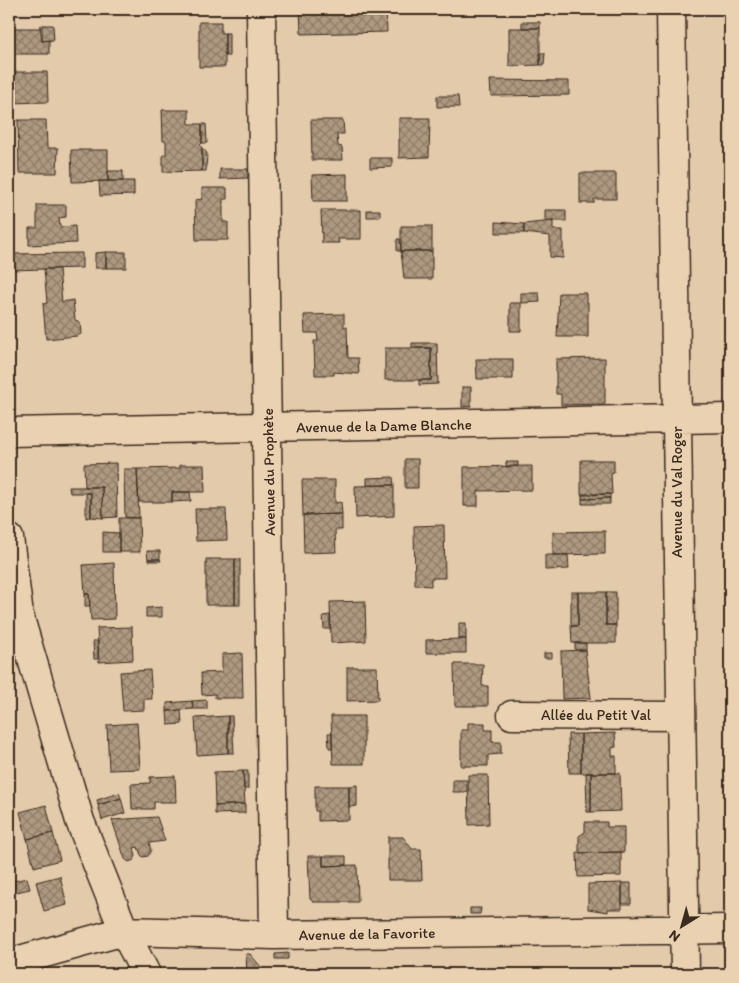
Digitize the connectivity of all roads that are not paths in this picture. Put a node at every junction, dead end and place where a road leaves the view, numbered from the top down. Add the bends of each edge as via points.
1 (261, 9) edge
2 (671, 9) edge
3 (730, 418) edge
4 (677, 420) junction
5 (268, 429) junction
6 (9, 432) edge
7 (9, 538) edge
8 (512, 715) dead end
9 (681, 716) junction
10 (730, 928) edge
11 (685, 929) junction
12 (124, 931) junction
13 (274, 935) junction
14 (9, 962) edge
15 (146, 974) edge
16 (685, 974) edge

1 - 5 street, Avenue du Prophète
2 - 4 street, Avenue du Val Roger
3 - 4 street, Avenue de la Dame Blanche
4 - 5 street, Avenue de la Dame Blanche
4 - 9 street, Avenue du Val Roger
5 - 6 street, Avenue de la Dame Blanche
5 - 13 street, Avenue du Prophète
7 - 12 street via 19,615 80,821
8 - 9 street, Allée du Petit Val
9 - 11 street, Avenue du Val Roger
10 - 11 street, Avenue de la Favorite
11 - 13 street, Avenue de la Favorite
11 - 16 street, Avenue du Val Roger
12 - 13 street, Avenue de la Favorite
12 - 14 street, Avenue de la Favorite
12 - 15 street

